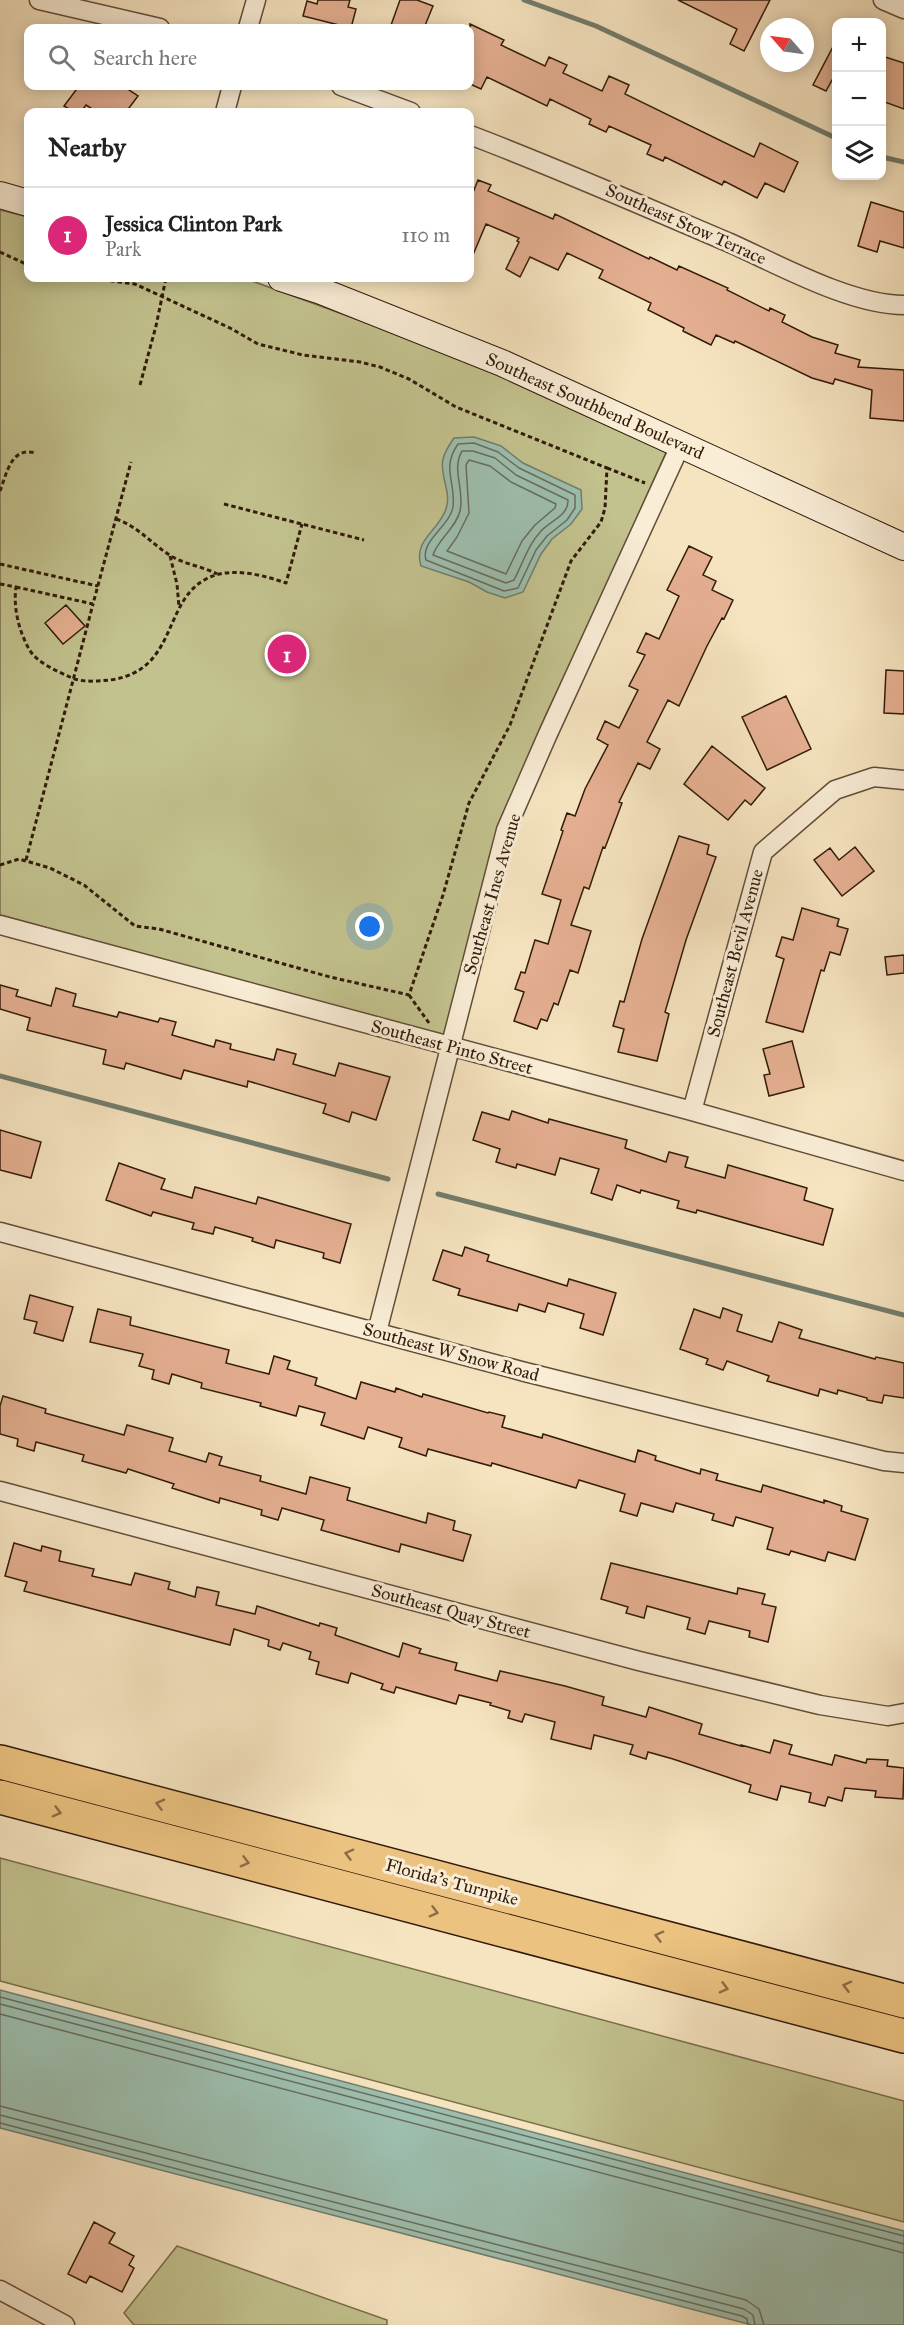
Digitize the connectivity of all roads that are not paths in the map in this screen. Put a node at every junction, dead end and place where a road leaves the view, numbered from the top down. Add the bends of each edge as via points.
1 (39, 0) edge
2 (256, 0) edge
3 (884, 0) edge
4 (904, 9) edge
5 (143, 24) edge
6 (249, 24) edge
7 (231, 90) edge
8 (352, 90) edge
9 (226, 108) edge
10 (400, 108) edge
11 (474, 137) edge
12 (0, 195) edge
13 (24, 202) edge
14 (293, 282) edge
15 (904, 305) edge
16 (681, 444) junction
17 (904, 547) edge
18 (904, 780) edge
19 (0, 925) edge
20 (452, 1047) junction
21 (692, 1111) junction
22 (904, 1171) edge
23 (0, 1234) edge
24 (377, 1332) junction
25 (904, 1463) edge
26 (0, 1491) edge
27 (904, 1713) edge
28 (0, 1762) edge
29 (0, 1797) edge
30 (904, 2001) edge
31 (904, 2036) edge
32 (0, 2290) edge
33 (65, 2325) edge

1 - 5 street
2 - 6 street
3 - 4 street
7 - 9 street
8 - 10 street
11 - 15 street, Southeast Stow Terrace via 565,171 831,288 887,305
12 - 13 street
14 - 16 street, Southeast Southbend Boulevard via 502,363
16 - 17 street, Southeast Southbend Boulevard
16 - 20 street, Southeast Ines Avenue via 506,831
18 - 21 street, Southeast Bevil Avenue via 874,777 835,790 763,852
19 - 20 street, Southeast Pinto Street
20 - 21 street, Southeast Pinto Street
20 - 24 street, Southeast Ines Avenue
21 - 22 street, Southeast Pinto Street
23 - 24 street, Southeast W Snow Road
24 - 25 street, Southeast W Snow Road via 525,1372
26 - 27 street, Southeast Quay Street via 651,1664 820,1705 888,1716
30 -> 28 highway, Florida's Turnpike
29 -> 31 highway, Florida's Turnpike
32 - 33 street

